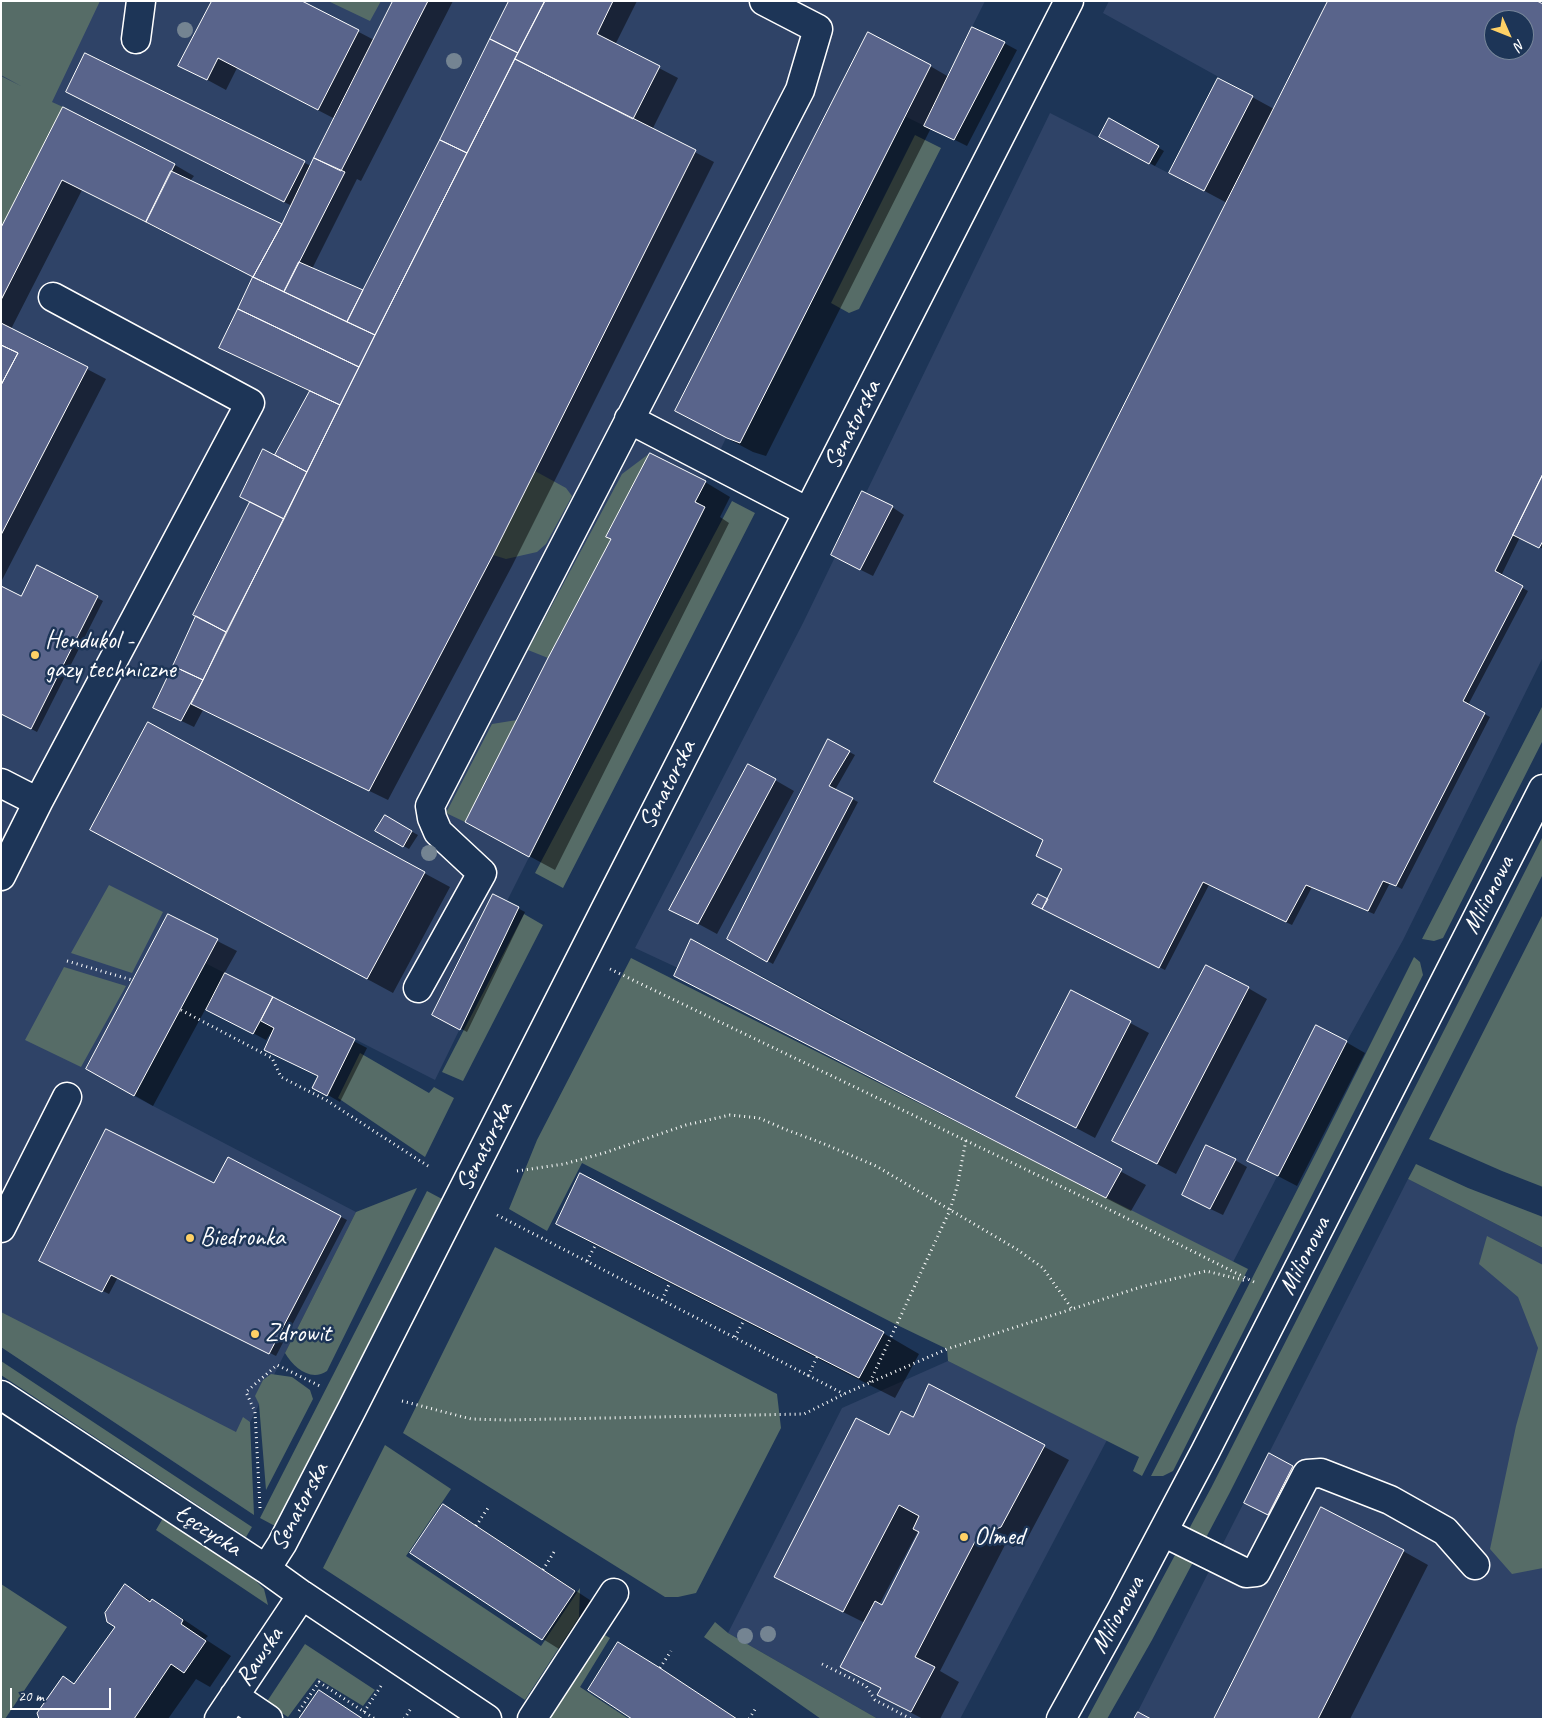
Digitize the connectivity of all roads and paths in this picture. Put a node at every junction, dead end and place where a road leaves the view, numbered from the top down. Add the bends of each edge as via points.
1 (140, 1) edge
2 (764, 1) edge
3 (1064, 3) edge
4 (136, 39) dead end
5 (53, 297) dead end
6 (629, 420) junction
7 (808, 512) junction
8 (1, 783) edge
9 (1543, 788) edge
10 (38, 802) junction
11 (1, 876) edge
12 (583, 953) junction
13 (67, 961) dead end
14 (132, 980) dead end
15 (418, 988) dead end
16 (181, 1010) dead end
17 (67, 1097) dead end
18 (966, 1140) junction
19 (431, 1168) dead end
20 (517, 1171) dead end
21 (950, 1210) junction
22 (497, 1215) dead end
23 (1, 1228) edge
24 (596, 1244) dead end
25 (587, 1261) junction
26 (1248, 1279) junction
27 (670, 1282) dead end
28 (1284, 1296) junction
29 (662, 1300) junction
30 (1072, 1309) junction
31 (744, 1320) dead end
32 (735, 1337) junction
33 (818, 1357) dead end
34 (808, 1376) junction
35 (870, 1383) junction
36 (322, 1387) dead end
37 (844, 1394) junction
38 (1, 1395) edge
39 (402, 1401) dead end
40 (260, 1508) dead end
41 (488, 1508) dead end
42 (476, 1526) dead end
43 (1163, 1532) junction
44 (554, 1552) dead end
45 (1475, 1565) dead end
46 (266, 1569) junction
47 (543, 1570) dead end
48 (614, 1593) dead end
49 (302, 1595) junction
50 (671, 1652) dead end
51 (822, 1664) dead end
52 (660, 1668) dead end
53 (381, 1686) dead end
54 (234, 1696) junction
55 (412, 1706) dead end
56 (756, 1708) dead end
57 (364, 1712) junction
58 (219, 1719) edge
59 (268, 1719) edge
60 (294, 1719) edge
61 (375, 1719) edge
62 (404, 1719) edge
63 (488, 1719) edge
64 (532, 1719) edge
65 (749, 1719) edge
66 (911, 1719) edge
67 (1061, 1719) edge

1 - 4 street
2 - 6 street via 818,29 800,90
3 - 7 street, Senatorska
5 - 10 street via 250,403
6 - 7 street
6 - 15 street via 430,806 438,832 482,873
7 - 12 street, Senatorska
8 - 10 street
9 - 28 street, Milionowa
10 - 11 street
12 - 18 path via 612,970
12 - 46 street, Senatorska via 352,1409
13 - 14 path
16 - 19 path via 272,1058 281,1077 326,1100
17 - 23 street
18 - 21 path
18 - 26 path
20 - 21 path via 564,1164 630,1145 686,1124 730,1115 759,1118 876,1166
21 - 30 path via 1043,1268
21 - 35 path
22 - 25 path
24 - 25 path
25 - 29 path
26 - 28 path
26 - 30 path via 1206,1271
27 - 29 path
28 - 43 street, Milionowa
29 - 32 path
30 - 35 path via 947,1349
31 - 32 path
32 - 34 path
33 - 34 path
34 - 37 path
35 - 37 path
36 - 40 path via 277,1365 246,1392 254,1412
37 - 39 path via 804,1414 516,1420 471,1419
38 - 46 street, Łęczycka
41 - 42 path
43 - 45 street via 1246,1573 1256,1572 1307,1474 1321,1473 1390,1500 1445,1531
43 - 67 street, Milionowa
44 - 47 path
46 - 49 street, Łęczycka
48 - 64 street
49 - 54 street, Rawska
49 - 63 street, Łęczycka
50 - 52 path
51 - 66 path via 866,1686 875,1700
53 - 57 path
54 - 58 street, Rawska
54 - 59 street
55 - 62 path
56 - 65 path
57 - 60 path via 319,1682
57 - 61 path

